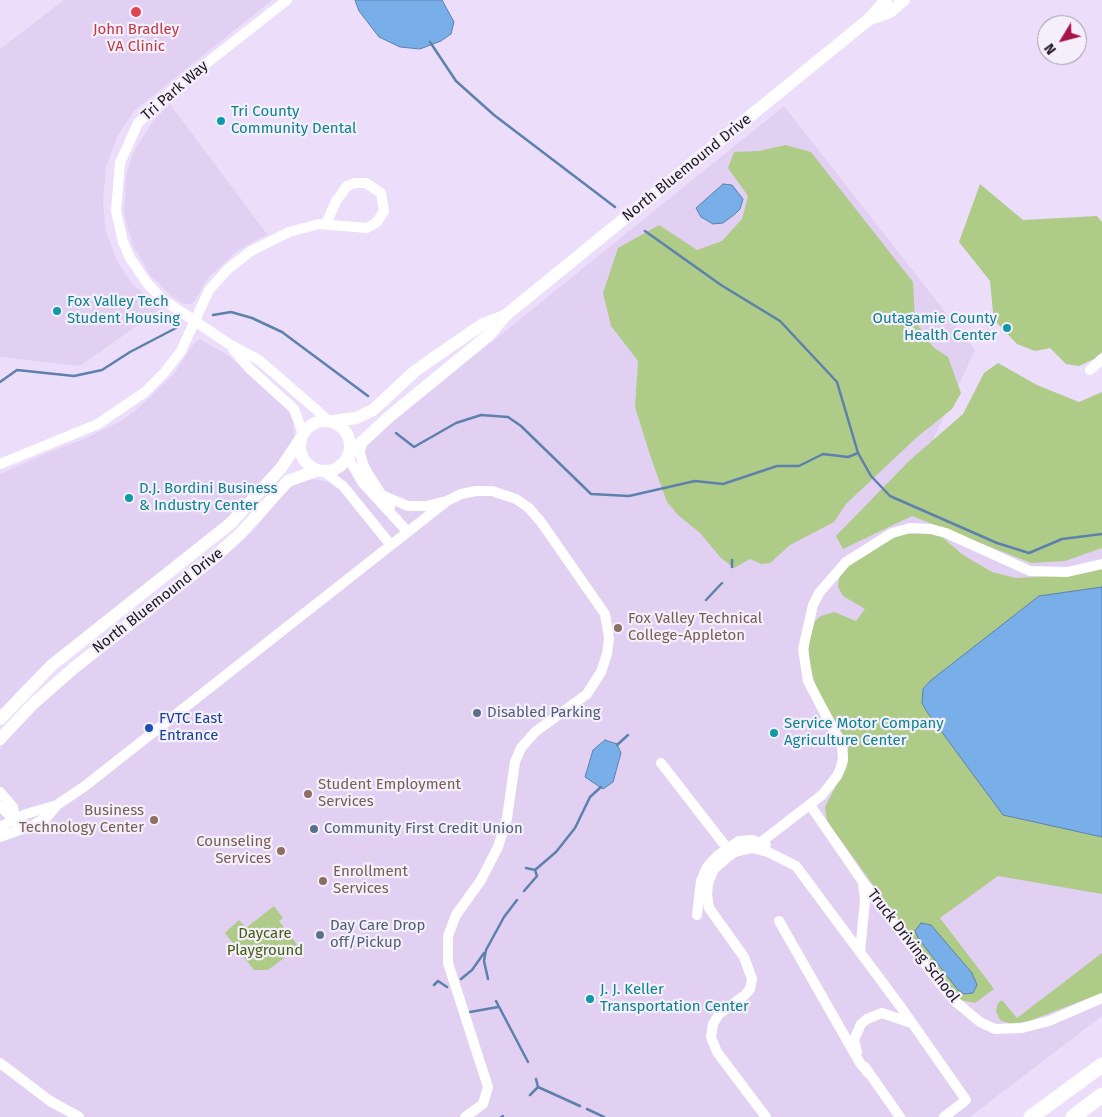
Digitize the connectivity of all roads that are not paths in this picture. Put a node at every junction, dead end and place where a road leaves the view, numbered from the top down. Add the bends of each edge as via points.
1 (287, 0) edge
2 (886, 0) edge
3 (904, 0) edge
4 (868, 20) junction
5 (326, 224) junction
6 (506, 315) junction
7 (195, 322) junction
8 (230, 344) junction
9 (1102, 360) edge
10 (1090, 370) dead end
11 (330, 421) junction
12 (302, 436) junction
13 (361, 442) junction
14 (349, 455) junction
15 (0, 464) edge
16 (321, 470) junction
17 (383, 496) junction
18 (447, 501) junction
19 (391, 512) junction
20 (407, 531) junction
21 (390, 544) junction
22 (1102, 564) edge
23 (0, 718) edge
24 (0, 739) edge
25 (662, 763) dead end
26 (0, 792) edge
27 (57, 805) junction
28 (810, 805) junction
29 (0, 806) edge
30 (14, 820) junction
31 (0, 827) edge
32 (20, 831) junction
33 (0, 837) edge
34 (760, 843) junction
35 (726, 848) junction
36 (787, 854) dead end
37 (863, 882) junction
38 (697, 915) dead end
39 (779, 921) dead end
40 (860, 952) junction
41 (1102, 998) edge
42 (912, 1023) junction
43 (0, 1063) edge
44 (1102, 1065) edge
45 (868, 1073) junction
46 (1102, 1095) edge
47 (79, 1117) edge
48 (465, 1117) edge
49 (766, 1117) edge
50 (900, 1117) edge
51 (944, 1117) edge
52 (1031, 1117) edge
53 (1073, 1117) edge

1 - 7 street, Tri Park Way via 152,108 138,124 120,163 116,210 126,250 157,293
2 - 4 main road, North Bluemound Drive
3 - 4 main road, North Bluemound Drive via 890,12
4 - 6 main road, North Bluemound Drive
5 - 5 street via 367,228 373,225 384,211 381,193 366,183 347,186
5 - 7 street via 289,232 240,259 209,290
6 - 11 main road, North Bluemound Drive via 483,324 432,359 373,410 356,418
6 - 13 main road, North Bluemound Drive via 490,334
7 - 8 street, Tri Park Way
7 - 15 street via 172,363 133,402 98,424
8 - 11 street, Tri Park Way via 259,360
8 - 12 street, Tri Park Way via 250,369 294,409
9 - 10 street
11 - 12 main road via 313,423
11 - 14 main road via 348,434 351,443
12 - 16 main road via 300,448 303,458
12 - 23 main road, North Bluemound Drive via 281,468 231,523 52,664
13 - 14 main road, North Bluemound Drive
13 - 17 street via 360,454 366,469
14 - 16 main road via 338,468
14 - 19 street via 362,482
16 - 21 street via 347,491
16 - 24 main road, North Bluemound Drive via 288,481 240,534 67,673
17 - 18 street via 415,506
17 - 19 street
18 - 20 street
18 - 48 street via 468,492 492,491 516,499 529,508 548,530 605,614 609,638 600,672 587,694 535,732 521,748 515,762 507,818 498,847 481,880 456,914 448,936 450,969 488,1087 483,1104
19 - 20 street
20 - 21 street
21 - 27 street
22 - 28 street via 1068,572 1030,571 946,533 910,528 880,540 843,565 816,599 804,641 808,681 843,753 837,776
25 - 35 street
26 - 30 street via 13,808
27 - 30 street
27 - 32 street via 47,817
28 - 34 street
28 - 37 street, Truck Driving School
29 - 30 street
30 - 31 street
30 - 32 street
32 - 33 street
34 - 35 street via 739,841
34 - 36 street
35 - 38 street via 707,868 701,881
37 - 40 street, Truck Driving School via 865,900
37 - 41 street, Truck Driving School via 941,985 980,1022 995,1029 1022,1028 1049,1021
39 - 45 street
40 - 42 street
40 - 49 street via 796,866 786,860 758,849 745,848 714,869 708,883 709,908 744,957 752,979 745,995 719,1014 711,1037 717,1052
42 - 45 street via 882,1013 861,1024 854,1040 855,1048
42 - 51 street via 966,1100
43 - 47 street via 50,1101
44 - 52 highway
45 - 50 street
46 - 53 highway

